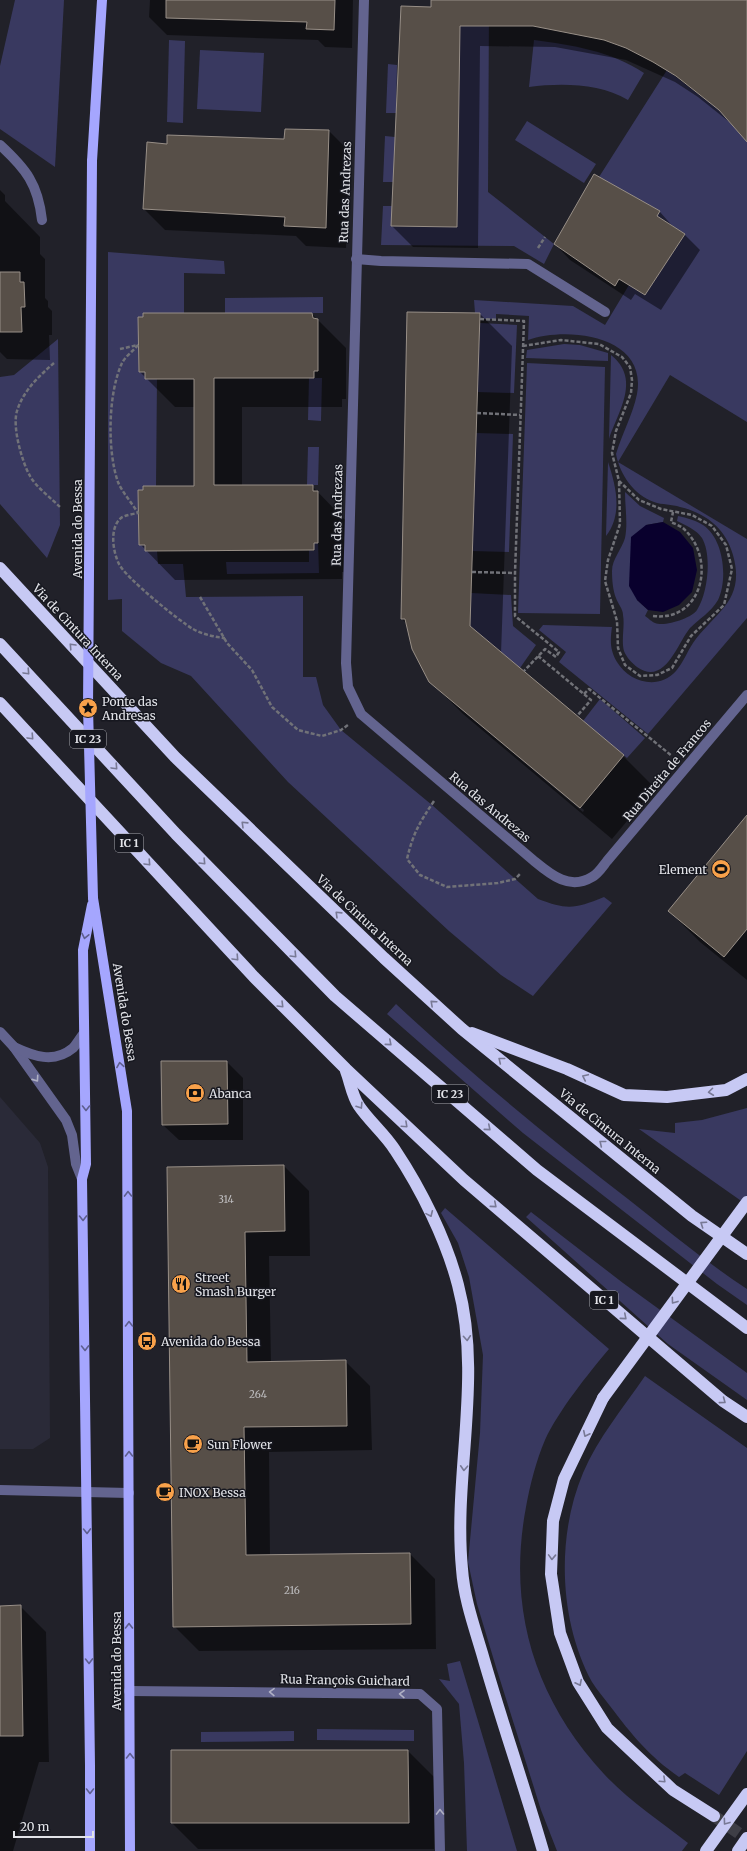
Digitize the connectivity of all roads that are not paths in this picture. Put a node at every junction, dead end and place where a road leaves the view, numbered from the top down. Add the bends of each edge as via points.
1 (102, 0) edge
2 (364, 0) edge
3 (0, 145) edge
4 (42, 220) dead end
5 (356, 259) junction
6 (605, 312) dead end
7 (0, 568) edge
8 (0, 644) edge
9 (747, 695) edge
10 (0, 703) edge
11 (607, 861) joint
12 (93, 898) junction
13 (462, 1029) junction
14 (0, 1032) edge
15 (84, 1033) junction
16 (14, 1048) junction
17 (346, 1069) junction
18 (747, 1079) edge
19 (82, 1179) junction
20 (747, 1202) edge
21 (747, 1254) edge
22 (747, 1328) edge
23 (747, 1417) edge
24 (0, 1490) edge
25 (86, 1492) junction
26 (129, 1493) junction
27 (130, 1691) junction
28 (747, 1794) edge
29 (714, 1816) tunnel mouth
30 (747, 1838) edge
31 (90, 1851) edge
32 (130, 1851) edge
33 (440, 1851) edge
34 (543, 1851) edge
35 (706, 1851) edge
36 (738, 1851) edge

1 - 12 main road, Avenida do Bessa, bridge via 92,161 88,708
2 - 5 street, Rua das Andrezas
3 - 4 street via 32,180 40,199
5 - 6 street via 382,262 528,264
5 - 11 street, Rua das Andrezas via 346,663 348,687 361,714 558,879 577,883 592,877
13 -> 7 highway, Via de Cintura Interna via 384,958 175,757
8 -> 22 highway, IC 23 via 176,834 335,996 537,1170
9 - 11 street, Rua Direita de Francos
10 -> 17 highway, IC 1 via 254,977
12 -> 15 main road, Avenida do Bessa via 82,950
26 -> 12 main road, Avenida do Bessa via 127,1111
18 -> 13 highway via 726,1090 667,1098 624,1095 567,1069
21 -> 13 highway, Via de Cintura Interna via 692,1216
14 - 16 street
15 - 16 street via 72,1048 57,1056 37,1057
15 -> 19 main road, Avenida do Bessa via 86,1164
16 -> 19 street via 66,1120
17 -> 23 highway, IC 1 via 464,1180 723,1402
17 -> 34 highway via 357,1104 395,1149 420,1191 440,1235 458,1285 467,1334 469,1380 460,1529 462,1570 469,1607 493,1691
19 -> 25 main road, Avenida do Bessa
20 -> 29 highway, bridge via 603,1398 564,1479 553,1521 551,1574 560,1633 578,1682 607,1728 673,1790
24 - 25 street
25 - 26 street
25 -> 31 main road, Avenida do Bessa
27 -> 26 main road, Avenida do Bessa
32 -> 27 main road, Avenida do Bessa
33 -> 27 street, Rua François Guichard via 438,1709 420,1694
28 -> 35 highway
30 - 36 highway

